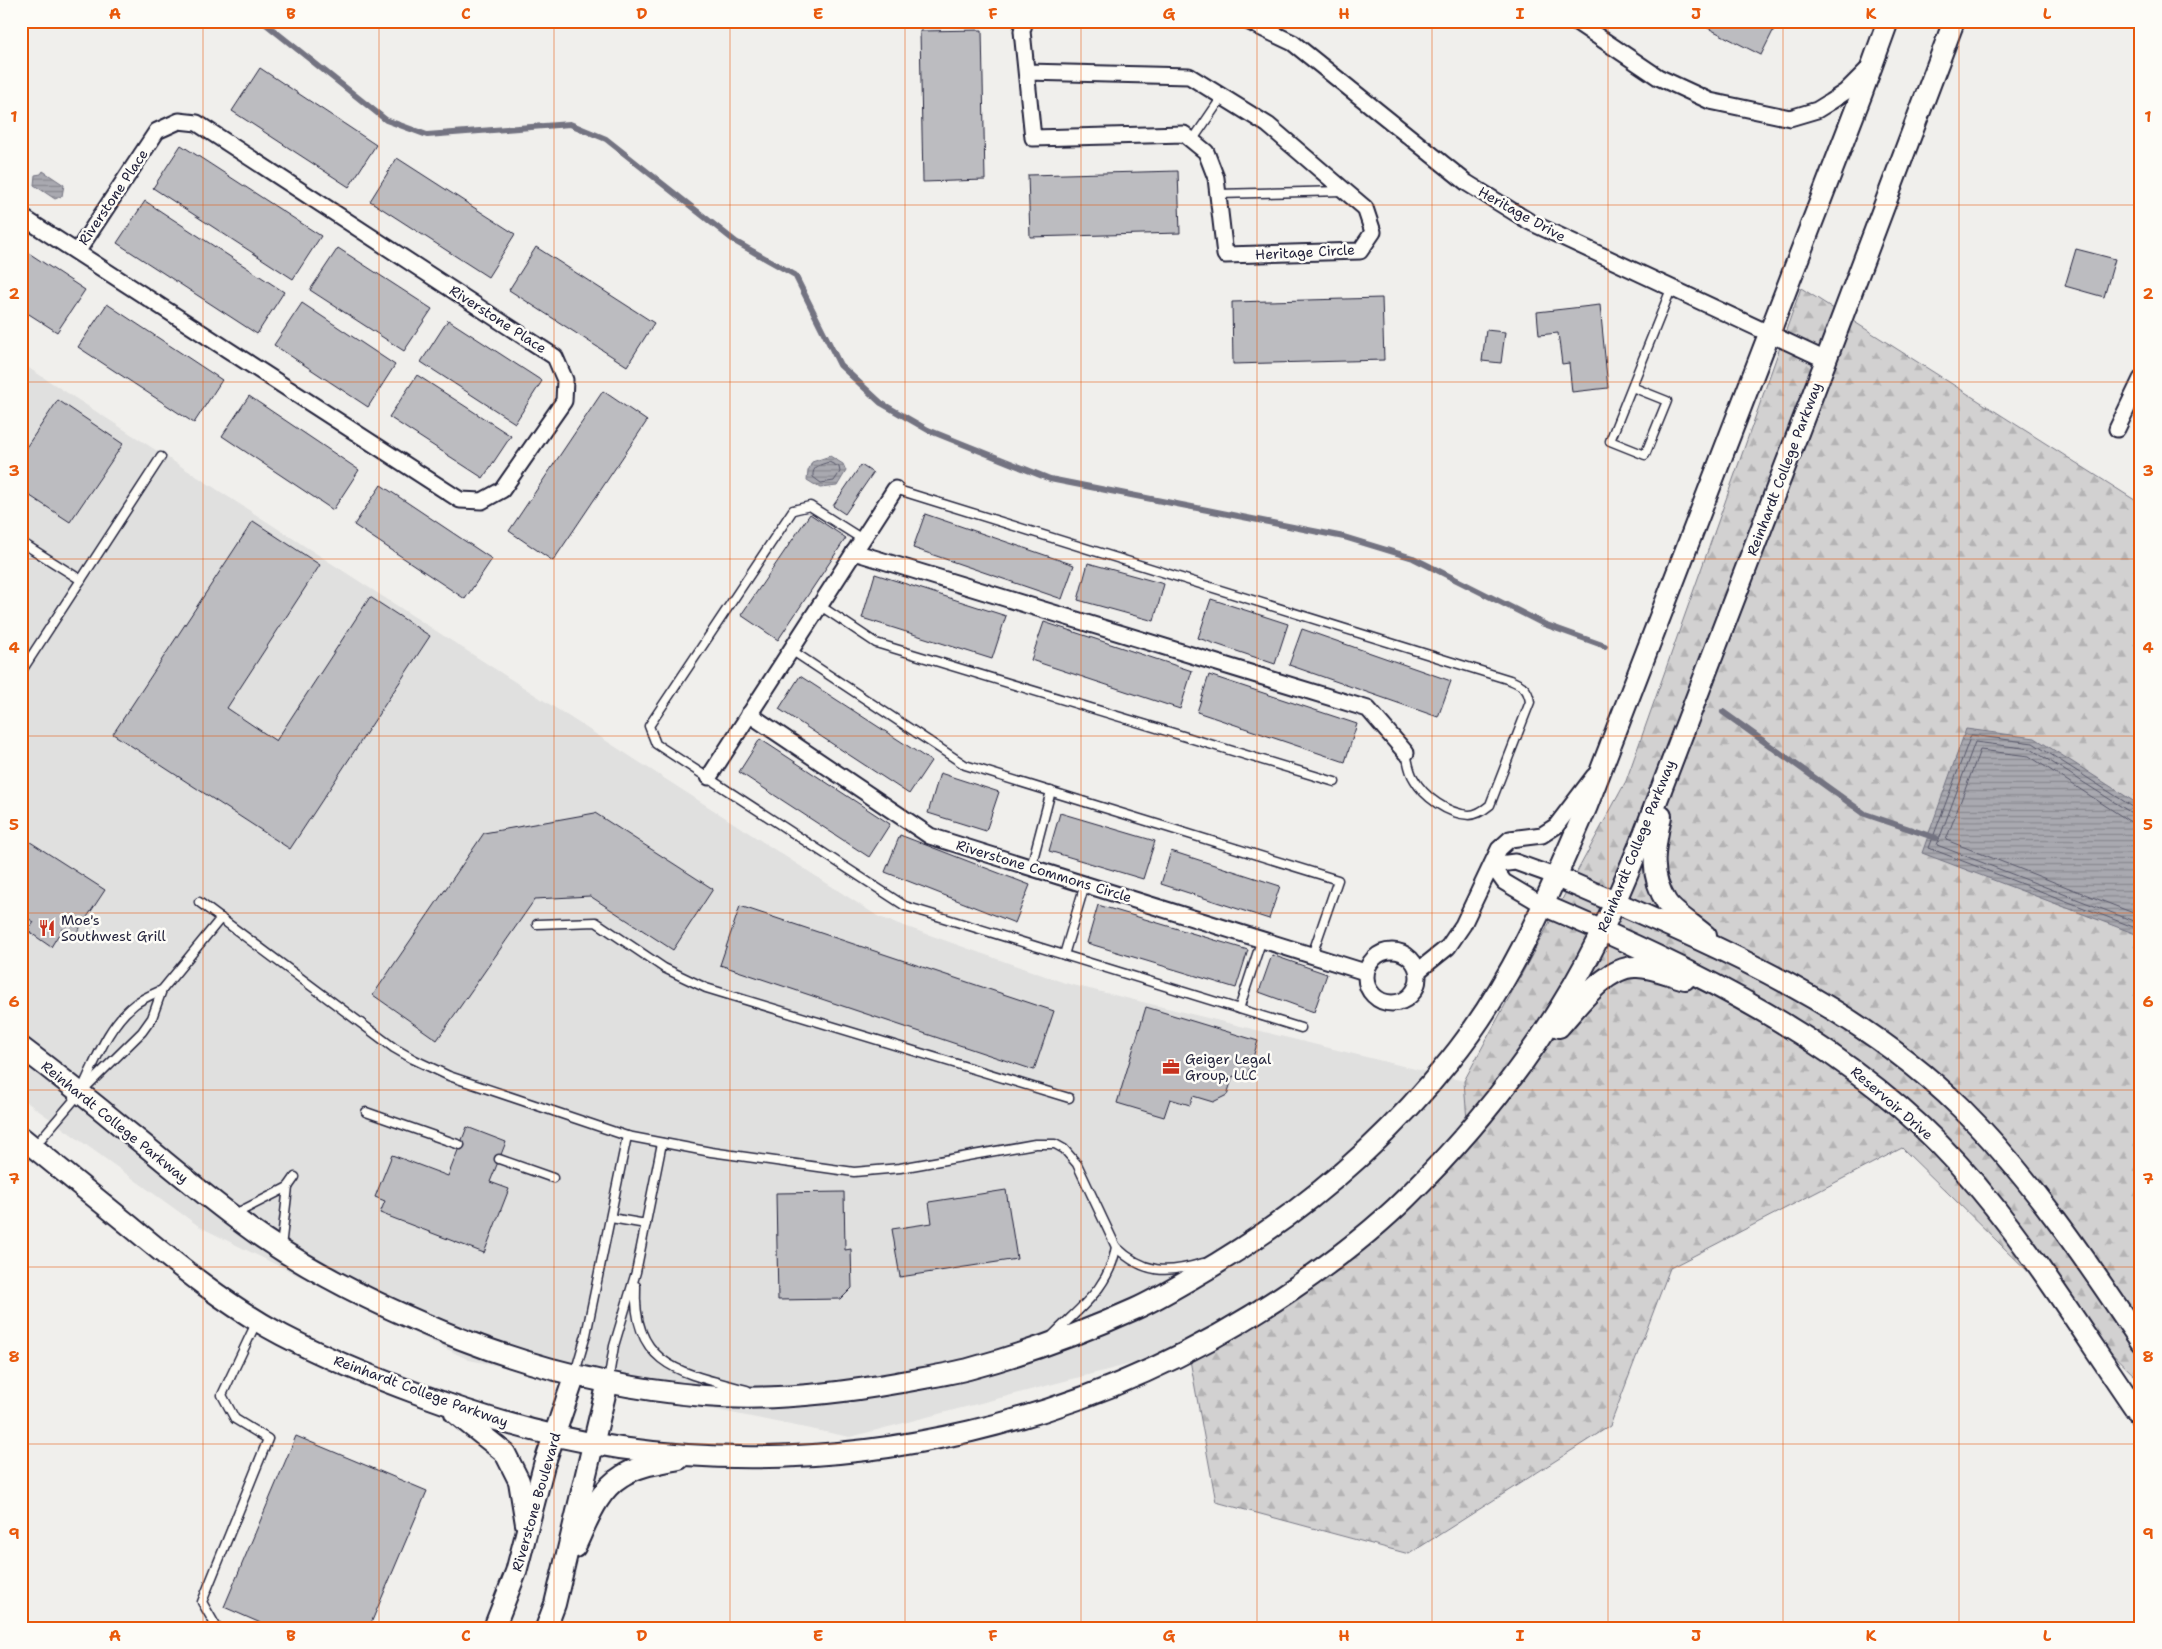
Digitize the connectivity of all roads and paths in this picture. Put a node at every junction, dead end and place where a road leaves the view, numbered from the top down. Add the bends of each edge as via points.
1 (1025, 21) edge
2 (1247, 21) edge
3 (1575, 21) edge
4 (1888, 21) edge
5 (1954, 21) edge
6 (1873, 63) junction
7 (1027, 72) junction
8 (1222, 97) junction
9 (1192, 141) junction
10 (1345, 191) junction
11 (1218, 194) junction
12 (21, 216) edge
13 (77, 252) junction
14 (1671, 289) junction
15 (1769, 335) junction
16 (1826, 360) junction
17 (2141, 379) edge
18 (1632, 387) junction
19 (2117, 429) dead end
20 (161, 457) dead end
21 (895, 489) joint
22 (21, 542) edge
23 (858, 546) junction
24 (81, 580) junction
25 (819, 605) junction
26 (791, 650) junction
27 (21, 672) edge
28 (749, 714) junction
29 (1406, 752) joint
30 (1605, 762) junction
31 (1670, 765) junction
32 (709, 777) junction
33 (1335, 782) dead end
34 (1051, 791) junction
35 (1492, 865) junction
36 (1031, 867) junction
37 (1557, 877) junction
38 (1085, 884) junction
39 (199, 902) dead end
40 (1616, 903) junction
41 (1543, 905) junction
42 (221, 918) junction
43 (537, 924) dead end
44 (1602, 930) junction
45 (1262, 939) junction
46 (1726, 953) junction
47 (1064, 955) junction
48 (1312, 955) junction
49 (1418, 971) junction
50 (1365, 972) junction
51 (1718, 987) junction
52 (162, 990) junction
53 (1239, 1009) junction
54 (1301, 1028) dead end
55 (21, 1047) edge
56 (1503, 1090) junction
57 (80, 1093) junction
58 (1069, 1098) dead end
59 (366, 1112) dead end
60 (627, 1136) junction
61 (28, 1142) edge
62 (662, 1143) junction
63 (460, 1145) dead end
64 (499, 1159) dead end
65 (295, 1177) dead end
66 (553, 1178) dead end
67 (288, 1187) junction
68 (232, 1216) junction
69 (610, 1218) junction
70 (646, 1224) junction
71 (1116, 1247) junction
72 (280, 1249) junction
73 (1239, 1251) junction
74 (636, 1272) junction
75 (257, 1321) junction
76 (2141, 1342) edge
77 (1040, 1348) junction
78 (575, 1375) junction
79 (608, 1382) junction
80 (773, 1396) junction
81 (442, 1402) junction
82 (2141, 1417) edge
83 (554, 1435) junction
84 (592, 1443) junction
85 (698, 1454) junction
86 (528, 1532) junction
87 (561, 1576) junction
88 (217, 1628) edge
89 (494, 1628) edge
90 (546, 1628) edge

1 - 7 street via 1022,31
2 - 14 street, Heritage Drive via 1293,44 1467,183 1530,222
3 - 6 street via 1658,77 1710,101 1790,118 1812,112 1845,92
4 - 6 street, Reinhardt College Parkway
5 - 16 street, Reinhardt College Parkway
6 - 15 street, Reinhardt College Parkway
7 - 8 street, Heritage Circle via 1189,76
7 - 9 street via 1033,138 1184,134
8 - 9 lane
8 - 10 street, Heritage Circle via 1268,126
9 - 11 street, Heritage Circle via 1206,152
10 - 11 lane
10 - 11 street, Heritage Circle via 1365,208 1373,232 1360,251 1225,255
12 - 13 street, Riverstone Place
13 - 13 street, Riverstone Place via 460,500 482,501 502,490 564,401 565,380 555,357 197,124 179,121 157,131
14 - 15 street, Heritage Drive
14 - 18 lane
15 - 16 street, Heritage Drive
15 - 30 street, Reinhardt College Parkway
16 - 31 street, Reinhardt College Parkway
17 - 19 street
18 - 18 lane via 1610,441 1645,455 1667,401
20 - 24 lane
21 - 23 street
21 - 29 lane via 1501,677 1520,684 1528,691 1530,702 1490,805 1482,811 1471,815 1460,813 1432,799 1413,778
22 - 24 lane
23 - 25 street
23 - 29 street via 1368,709
23 - 32 lane via 810,506 793,510 648,726 656,744
24 - 27 lane
25 - 26 street
25 - 33 lane via 876,643
26 - 28 street
26 - 34 lane via 965,765
28 - 32 street
28 - 36 street, Riverstone Commons Circle via 930,836
30 - 35 street via 1556,826 1542,835 1510,839 1499,849
30 - 37 street, Reinhardt College Parkway
31 - 40 street, Reinhardt College Parkway
31 - 46 street via 1655,847 1654,878 1668,904
32 - 47 lane via 905,906
34 - 36 lane
34 - 48 lane via 1338,880
35 - 37 street via 1515,862
35 - 41 street via 1504,882
35 - 49 street via 1463,925 1448,947
36 - 38 street, Riverstone Commons Circle
37 - 40 street
37 - 41 street, Reinhardt College Parkway
38 - 45 street, Riverstone Commons Circle
38 - 47 lane
39 - 42 lane
40 - 44 street, Reinhardt College Parkway
40 - 46 street
41 - 44 street, Reservoir Drive
41 - 73 street, Reinhardt College Parkway via 1485,1014 1450,1061 1374,1144 1289,1217
42 - 52 lane
42 - 60 lane via 413,1059 449,1076
43 - 58 lane via 596,922 664,968 706,988
44 - 51 street, Reservoir Drive
44 - 56 street, Reinhardt College Parkway via 1565,1000
45 - 48 street, Riverstone Commons Circle
45 - 53 lane
46 - 76 street via 1784,981 1851,1021 1908,1062 1959,1107 2030,1185
47 - 53 lane
48 - 50 street, Riverstone Commons Circle
49 - 50 street via 1412,960 1391,950 1370,961
49 - 50 street via 1418,983 1413,994 1392,1004 1380,1002 1371,994
51 - 56 street via 1636,966 1614,972 1592,990
51 - 82 street, Reservoir Drive via 1788,1026 1848,1066 1929,1134 1959,1165 2018,1238
52 - 57 lane via 152,1018 142,1032
52 - 57 lane via 134,1005 114,1028
53 - 54 lane
55 - 57 street, Reinhardt College Parkway
56 - 85 street, Reinhardt College Parkway via 1405,1200 1347,1248 1258,1312 1159,1367 1057,1407 951,1436 831,1453 753,1457
57 - 61 lane
57 - 68 street, Reinhardt College Parkway
59 - 63 lane
60 - 62 lane
60 - 69 lane
61 - 75 street, Reinhardt College Parkway via 182,1269
62 - 70 lane
62 - 71 lane via 854,1172 1035,1144 1056,1144 1078,1164
64 - 66 lane
65 - 67 lane
67 - 68 lane
67 - 72 lane
68 - 72 street, Reinhardt College Parkway
69 - 70 lane
69 - 78 lane
70 - 74 lane
71 - 73 lane via 1138,1264 1165,1271
71 - 77 lane via 1113,1265 1098,1291
72 - 78 street, Reinhardt College Parkway via 344,1286 459,1338
73 - 77 street, Reinhardt College Parkway via 1138,1308
74 - 79 lane via 614,1346
74 - 80 lane via 634,1308 640,1332 650,1348 688,1375
75 - 81 street, Reinhardt College Parkway via 347,1366
75 - 88 lane via 222,1395 235,1419 268,1438 202,1602
77 - 80 street, Reinhardt College Parkway via 947,1374 837,1393
78 - 79 street, Reinhardt College Parkway
78 - 83 street, Riverstone Boulevard
79 - 80 street, Reinhardt College Parkway via 708,1396
79 - 84 street
81 - 83 street, Reinhardt College Parkway via 484,1417
81 - 86 street via 506,1453 519,1481
83 - 84 street, Reinhardt College Parkway
83 - 86 street, Riverstone Boulevard
84 - 85 street, Reinhardt College Parkway
84 - 87 street
85 - 87 street via 644,1466 622,1476 600,1496
86 - 89 street, Riverstone Boulevard
87 - 90 street

